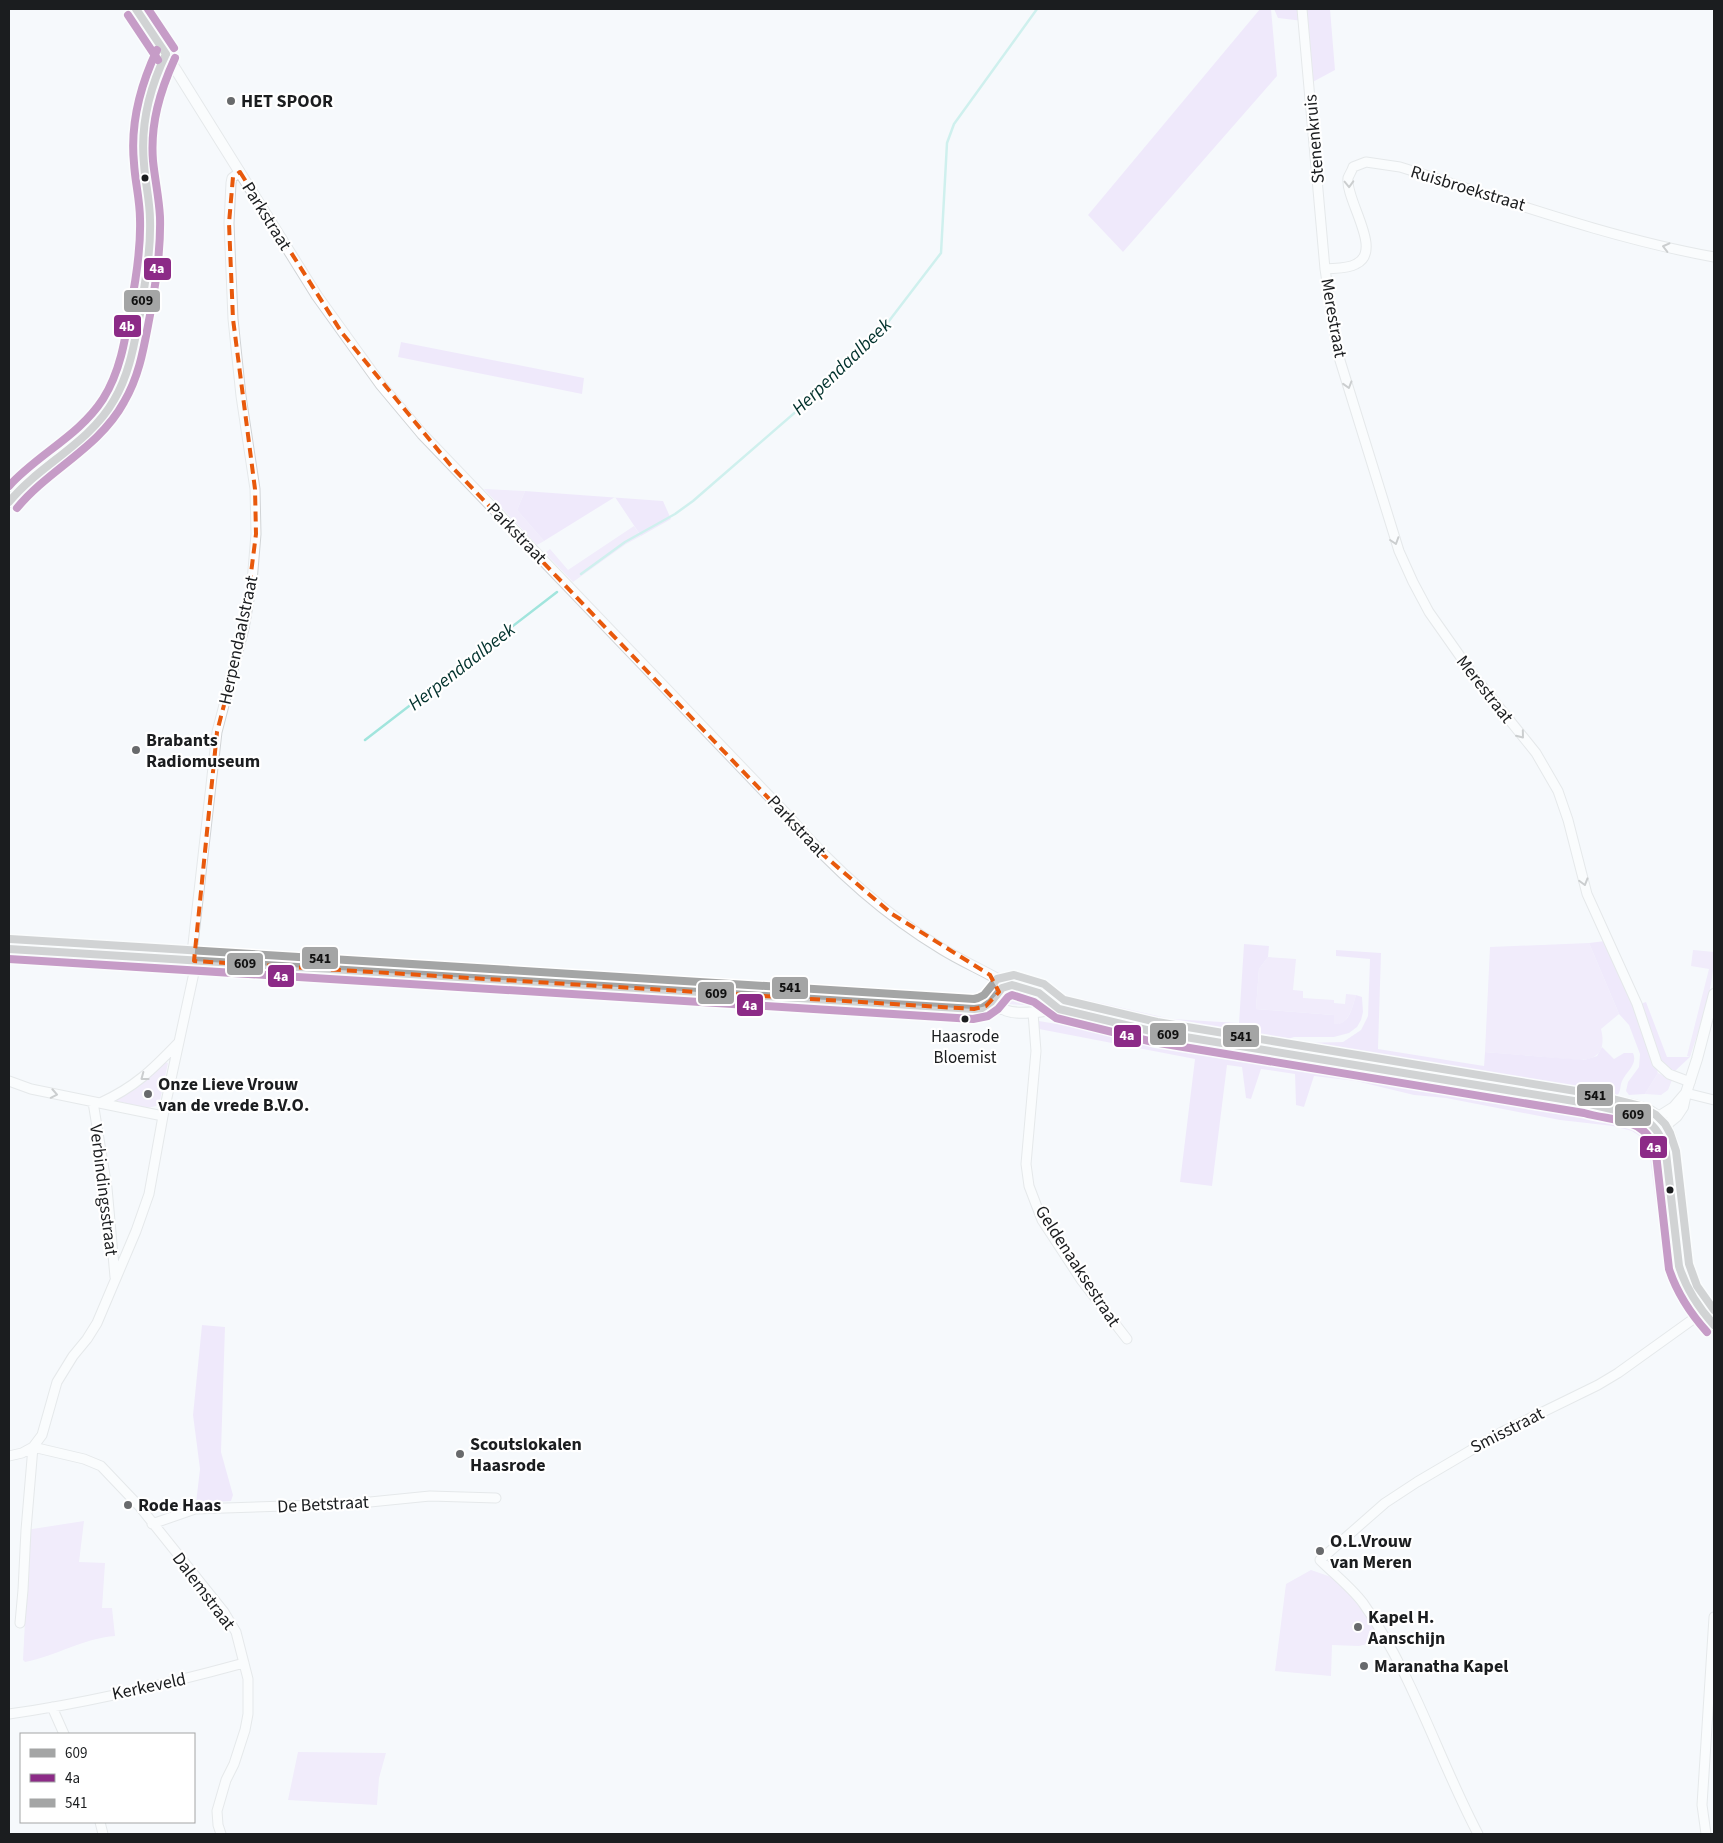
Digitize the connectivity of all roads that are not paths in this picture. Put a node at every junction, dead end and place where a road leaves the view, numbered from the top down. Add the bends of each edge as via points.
1 (136, 9) edge
2 (1302, 9) edge
3 (166, 54) junction
4 (240, 172) junction
5 (1714, 256) edge
6 (1325, 269) junction
7 (9, 502) edge
8 (9, 949) edge
9 (194, 961) junction
10 (990, 975) junction
11 (1008, 985) junction
12 (998, 994) junction
13 (1714, 994) edge
14 (1044, 997) junction
15 (982, 1008) junction
16 (1003, 1009) junction
17 (1059, 1009) junction
18 (1036, 1013) junction
19 (179, 1043) junction
20 (9, 1081) edge
21 (1690, 1082) junction
22 (1686, 1093) junction
23 (1714, 1100) edge
24 (96, 1102) junction
25 (163, 1116) junction
26 (1658, 1124) junction
27 (115, 1279) junction
28 (1703, 1312) junction
29 (1714, 1324) edge
30 (1127, 1339) dead end
31 (33, 1447) junction
32 (9, 1456) edge
33 (496, 1498) dead end
34 (152, 1524) junction
35 (1714, 1617) edge
36 (20, 1622) dead end
37 (244, 1663) junction
38 (52, 1707) junction
39 (9, 1714) edge
40 (64, 1733) edge
41 (221, 1834) edge
42 (1478, 1834) edge
43 (1706, 1834) edge

1 - 3 street, Parkstraat
2 - 6 street, Stenenkruis
3 - 4 street, Parkstraat
3 - 7 street via 149,96 143,127 150,220 148,262 128,371 117,395 96,425 30,477
4 - 9 street, Herpendaalstraat via 231,183 229,250 236,354 255,489 256,534 244,628 217,732 192,953
4 - 10 street, Parkstraat via 342,334 388,394 446,460 834,865 914,930
5 -> 6 street, Ruisbroekstraat via 1631,239 1400,167 1366,162 1353,168 1348,177 1349,192 1365,235 1367,247 1364,257 1349,267
6 -> 21 street, Merestraat via 1338,354 1383,505 1413,582 1452,646 1536,753 1558,791 1587,894 1637,1004 1657,1063 1669,1074
8 - 9 street
9 - 15 street
9 - 19 street, Herpendaalstraat
10 - 11 street, Parkstraat
10 - 12 street
11 - 12 street
11 - 14 street, Parkstraat
12 - 15 street
12 - 16 street
13 - 21 street
14 - 17 street, Parkstraat
14 - 18 street via 1044,1008
15 - 16 street
16 - 18 street
17 - 18 street
17 - 26 street via 1187,1038 1586,1103
18 - 30 street, Geldenaaksestraat via 1036,1051 1026,1164 1029,1186 1042,1220
19 -> 24 street, Verbindingsstraat via 145,1077 112,1098
19 - 25 street, Herpendaalstraat
20 -> 24 street, Verbindingsstraat via 31,1090
21 - 22 street
22 - 23 street
22 - 26 street
24 - 25 street, Verbindingsstraat
24 - 27 street, Verbindingsstraat
25 - 27 street, Herpendaalstraat via 149,1194
26 - 28 street via 1665,1151 1679,1266 1685,1283
27 - 31 street, Herpendaalstraat via 97,1322 57,1382 42,1434
28 - 29 street
28 - 42 street, Smisstraat via 1598,1385 1502,1432 1384,1503 1320,1560 1361,1602 1394,1654 1410,1682 1457,1794
31 - 32 street via 22,1454
31 - 34 street, Dalemstraat via 101,1466
31 - 36 street
33 - 34 street, De Betstraat via 430,1496 350,1504 195,1509
34 - 37 street, Dalemstraat via 224,1612 236,1632
35 - 43 street via 1702,1805
37 - 38 street, Kerkeveld
37 - 41 street, Dalemstraat via 248,1679 248,1714 217,1811
38 - 39 street, Kerkeveld
38 - 40 street

